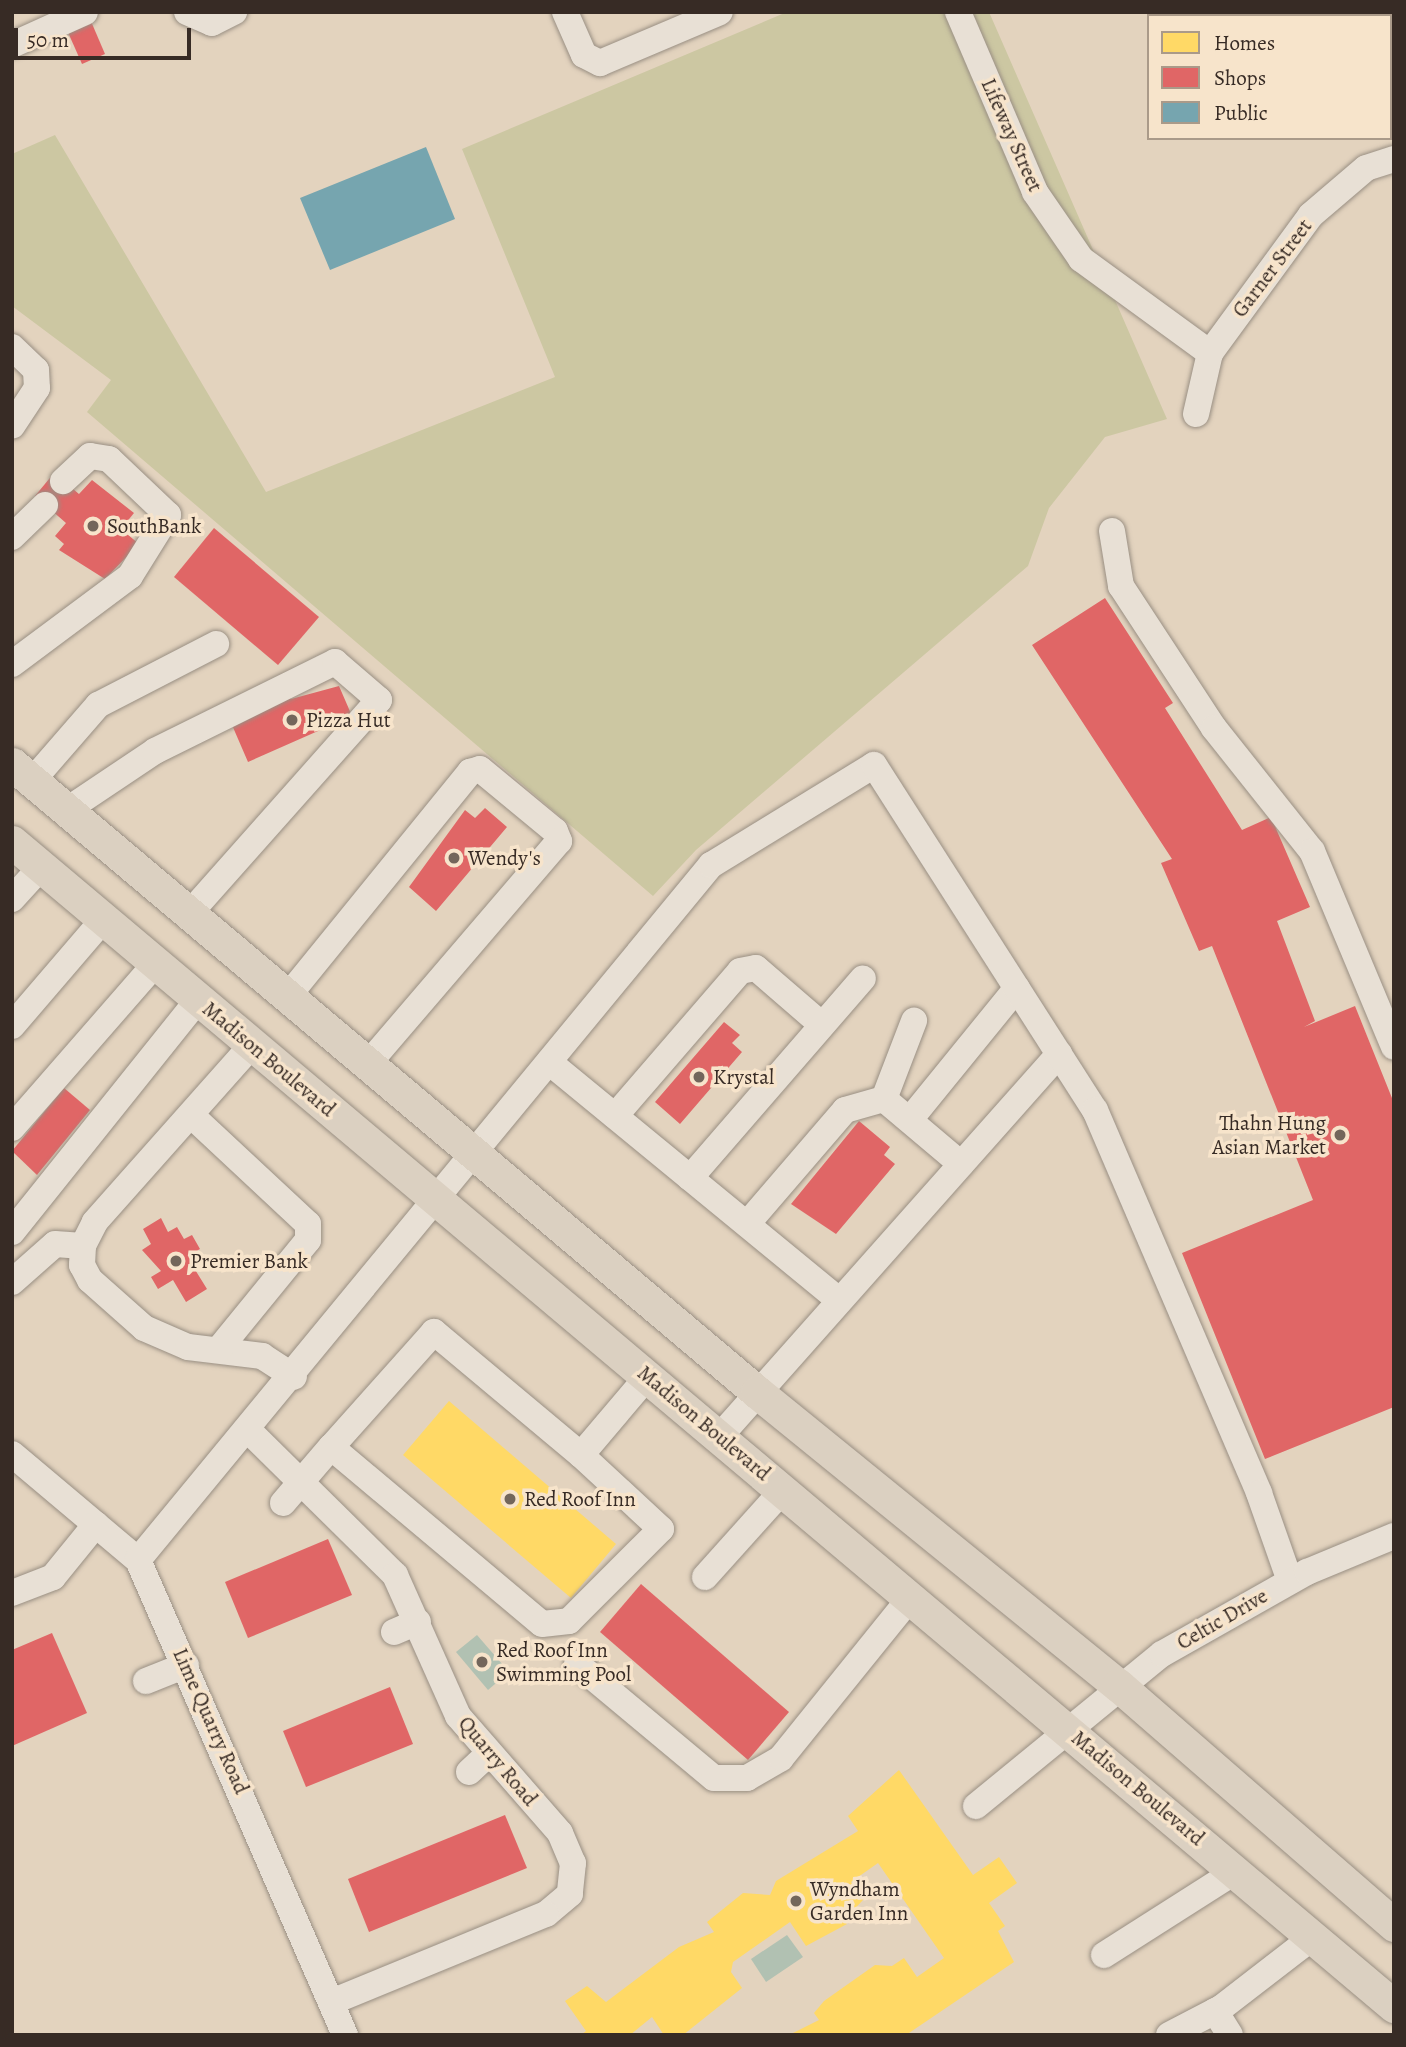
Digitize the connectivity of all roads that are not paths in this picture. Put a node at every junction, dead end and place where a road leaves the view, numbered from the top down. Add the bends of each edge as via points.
1 (85, 12) edge
2 (187, 12) edge
3 (234, 12) edge
4 (565, 12) edge
5 (720, 12) edge
6 (958, 12) edge
7 (12, 45) edge
8 (1394, 159) edge
9 (12, 347) edge
10 (1210, 353) junction
11 (1196, 414) dead end
12 (12, 426) edge
13 (64, 481) dead end
14 (45, 505) dead end
15 (1112, 531) dead end
16 (12, 537) edge
17 (216, 644) dead end
18 (12, 664) edge
19 (22, 773) edge
20 (67, 810) junction
21 (12, 842) edge
22 (41, 867) junction
23 (12, 899) edge
24 (191, 912) junction
25 (103, 920) junction
26 (155, 964) junction
27 (863, 978) dead end
28 (1017, 988) junction
29 (288, 996) junction
30 (198, 1000) junction
31 (914, 1021) dead end
32 (822, 1025) junction
33 (12, 1026) edge
34 (252, 1045) junction
35 (1394, 1047) edge
36 (1059, 1054) junction
37 (549, 1062) junction
38 (368, 1064) junction
39 (884, 1099) junction
40 (191, 1115) junction
41 (615, 1116) junction
42 (912, 1118) junction
43 (12, 1128) edge
44 (474, 1153) junction
45 (961, 1164) junction
46 (690, 1178) junction
47 (439, 1199) junction
48 (747, 1224) junction
49 (12, 1232) edge
50 (83, 1246) junction
51 (12, 1282) edge
52 (839, 1300) junction
53 (219, 1349) junction
54 (648, 1376) junction
55 (294, 1377) junction
56 (757, 1392) junction
57 (247, 1429) junction
58 (720, 1436) junction
59 (331, 1447) junction
60 (12, 1454) edge
61 (581, 1455) junction
62 (299, 1478) junction
63 (783, 1490) junction
64 (283, 1503) dead end
65 (96, 1524) junction
66 (1394, 1536) edge
67 (138, 1560) junction
68 (705, 1577) dead end
69 (1290, 1581) junction
70 (12, 1593) edge
71 (911, 1597) junction
72 (577, 1664) dead end
73 (186, 1665) junction
74 (146, 1681) dead end
75 (1118, 1685) junction
76 (1067, 1729) junction
77 (488, 1754) junction
78 (469, 1772) dead end
79 (976, 1806) dead end
80 (1236, 1871) junction
81 (1394, 1925) edge
82 (1314, 1936) junction
83 (1104, 1955) dead end
84 (331, 2002) junction
85 (1394, 2006) edge
86 (1215, 2011) junction
87 (345, 2035) edge
88 (1169, 2035) edge
89 (1230, 2035) edge

1 - 7 street
2 - 3 street via 212,23
4 - 5 street via 584,55 600,63
6 - 10 street, Lifeway Street via 1035,192 1082,259
8 - 10 street, Garner Street via 1366,169 1311,215
9 - 12 street via 36,370 37,388
10 - 11 street, Garner Street
13 - 18 street via 90,456 109,459 168,515 130,576
14 - 16 street
15 - 35 street via 1121,586 1214,728 1312,851
17 - 19 street via 98,705
19 - 20 main road
20 - 24 main road
20 - 24 street via 155,751 335,662 379,700
21 - 22 main road, Madison Boulevard
22 - 23 street
22 - 25 main road, Madison Boulevard
24 - 29 main road
25 - 26 main road, Madison Boulevard
25 - 33 street
26 - 30 main road, Madison Boulevard
26 - 43 street
27 - 32 street
28 - 36 street
28 - 37 street via 874,765 711,865
28 - 42 street
29 - 38 main road
29 - 38 street via 470,772 480,769 555,831 559,841
30 - 34 main road, Madison Boulevard
30 - 49 street
31 - 39 street
32 - 41 street via 756,968 740,971
32 - 46 street
34 - 40 street
34 - 47 main road, Madison Boulevard
36 - 45 street
36 - 69 street via 1095,1110
37 - 41 street
37 - 44 street
38 - 44 main road
39 - 42 street
39 - 48 street via 845,1110
40 - 50 street via 94,1222
40 - 53 street via 308,1224 308,1240
41 - 46 street
42 - 45 street
44 - 47 street
44 - 56 main road
45 - 52 street
46 - 48 street
47 - 54 main road, Madison Boulevard
47 - 55 street
48 - 52 street
50 - 51 street via 55,1244
50 - 53 street via 90,1280 145,1328 188,1347
52 - 56 street
53 - 55 street via 262,1356
54 - 58 main road, Madison Boulevard
54 - 61 street
55 - 57 street
56 - 58 street
56 - 75 main road
57 - 62 street, Quarry Road
57 - 67 street
58 - 63 main road, Madison Boulevard
59 - 61 street via 434,1332
59 - 61 street via 542,1624 569,1621 661,1529
59 - 62 street
60 - 65 street, Lime Quarry Road
62 - 64 street
62 - 77 street, Quarry Road via 395,1576 406,1627 458,1716
63 - 68 street
63 - 71 main road, Madison Boulevard
65 - 67 street, Lime Quarry Road
65 - 70 street via 53,1577
66 - 69 street, Celtic Drive
67 - 73 street, Lime Quarry Road
69 - 75 street, Celtic Drive
71 - 72 street via 781,1758 747,1778 714,1778
71 - 76 main road, Madison Boulevard
73 - 74 street
73 - 84 street, Lime Quarry Road
75 - 76 street, Celtic Drive
75 - 81 main road
76 - 79 street, Celtic Drive
76 - 80 main road, Madison Boulevard
77 - 78 street
77 - 84 street, Quarry Road via 560,1833 573,1863 570,1894 546,1914
80 - 82 main road, Madison Boulevard
80 - 83 street
82 - 85 main road, Madison Boulevard
82 - 86 street
84 - 87 street, Lime Quarry Road
86 - 88 street
86 - 89 street

